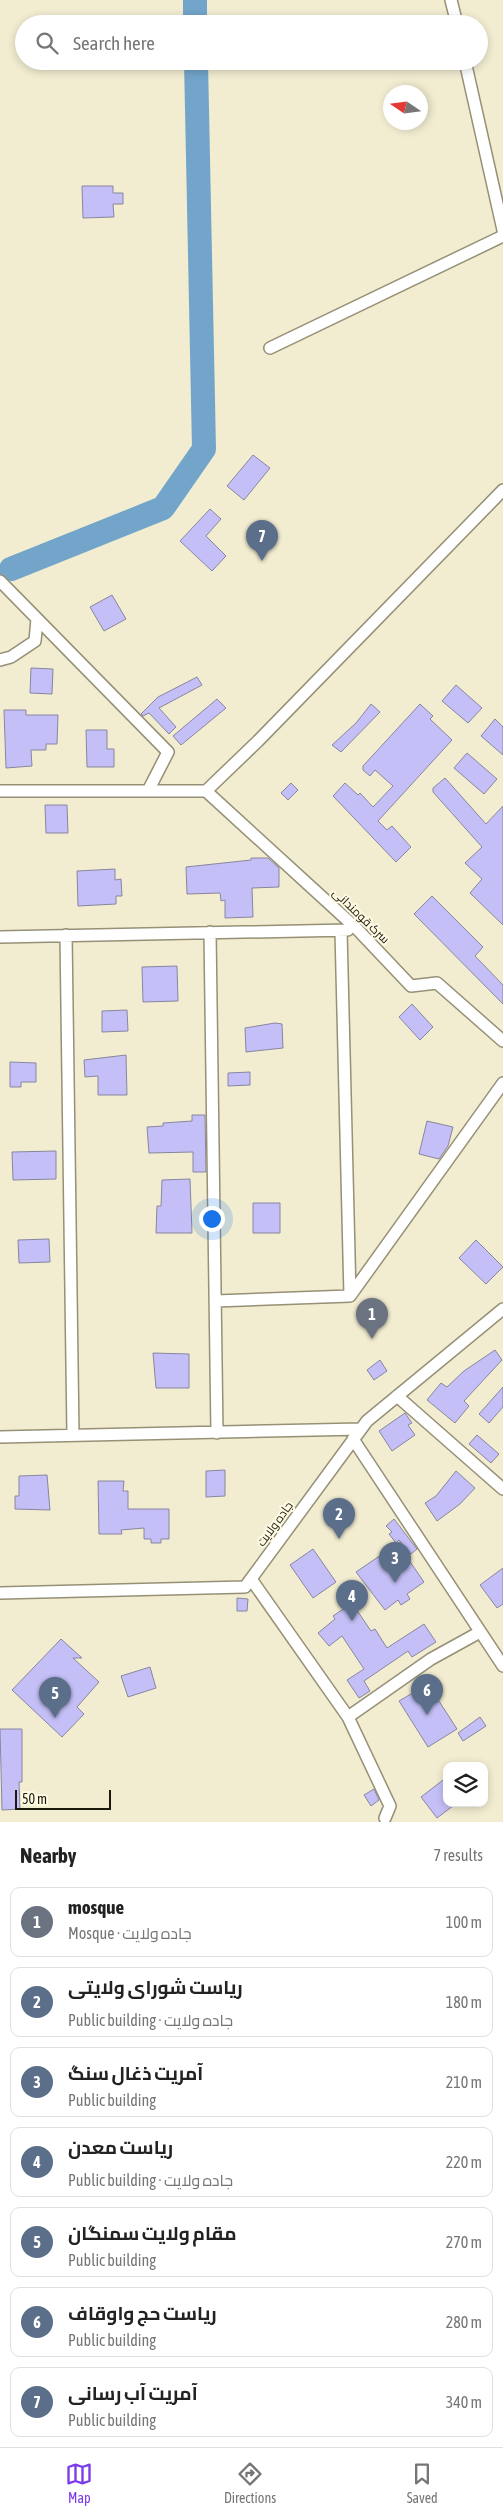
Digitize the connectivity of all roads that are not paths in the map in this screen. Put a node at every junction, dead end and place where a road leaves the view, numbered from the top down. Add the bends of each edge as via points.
1 (451, 0) edge
2 (454, 15) edge
3 (467, 70) edge
4 (503, 230) edge
5 (503, 236) edge
6 (270, 348) dead end
7 (503, 490) edge
8 (0, 581) edge
9 (37, 619) junction
10 (0, 660) edge
11 (0, 791) edge
12 (148, 791) junction
13 (206, 791) junction
14 (357, 929) junction
15 (341, 930) junction
16 (210, 932) junction
17 (66, 936) junction
18 (0, 937) edge
19 (503, 1040) edge
20 (503, 1083) edge
21 (350, 1296) junction
22 (216, 1301) junction
23 (503, 1309) edge
24 (397, 1396) junction
25 (361, 1429) junction
26 (217, 1433) junction
27 (73, 1435) junction
28 (0, 1437) edge
29 (353, 1439) junction
30 (503, 1489) edge
31 (252, 1579) junction
32 (0, 1593) edge
33 (480, 1632) junction
34 (503, 1666) edge
35 (348, 1718) junction
36 (383, 1821) edge

1 - 2 street
3 - 4 street
5 - 6 street
7 - 13 street
8 - 9 street
9 - 10 street via 35,641 11,657
9 - 12 street via 168,752
11 - 12 street
12 - 13 street
13 - 14 street, سرک قومندانی
14 - 15 street
14 - 19 street, سرک قومندانی via 411,986 437,983
15 - 16 street
15 - 21 street
16 - 17 street
16 - 22 street
17 - 18 street
17 - 27 street
20 - 21 street
21 - 22 street
22 - 26 street
23 - 24 street, جاده ولایت
24 - 25 street, جاده ولایت
24 - 30 street
25 - 26 street
25 - 29 street, جاده ولایت
26 - 27 street
27 - 28 street
29 - 31 street, جاده ولایت
29 - 33 street
31 - 32 street via 245,1587
31 - 35 street
33 - 34 street
33 - 35 street via 431,1659
35 - 36 street via 390,1806

